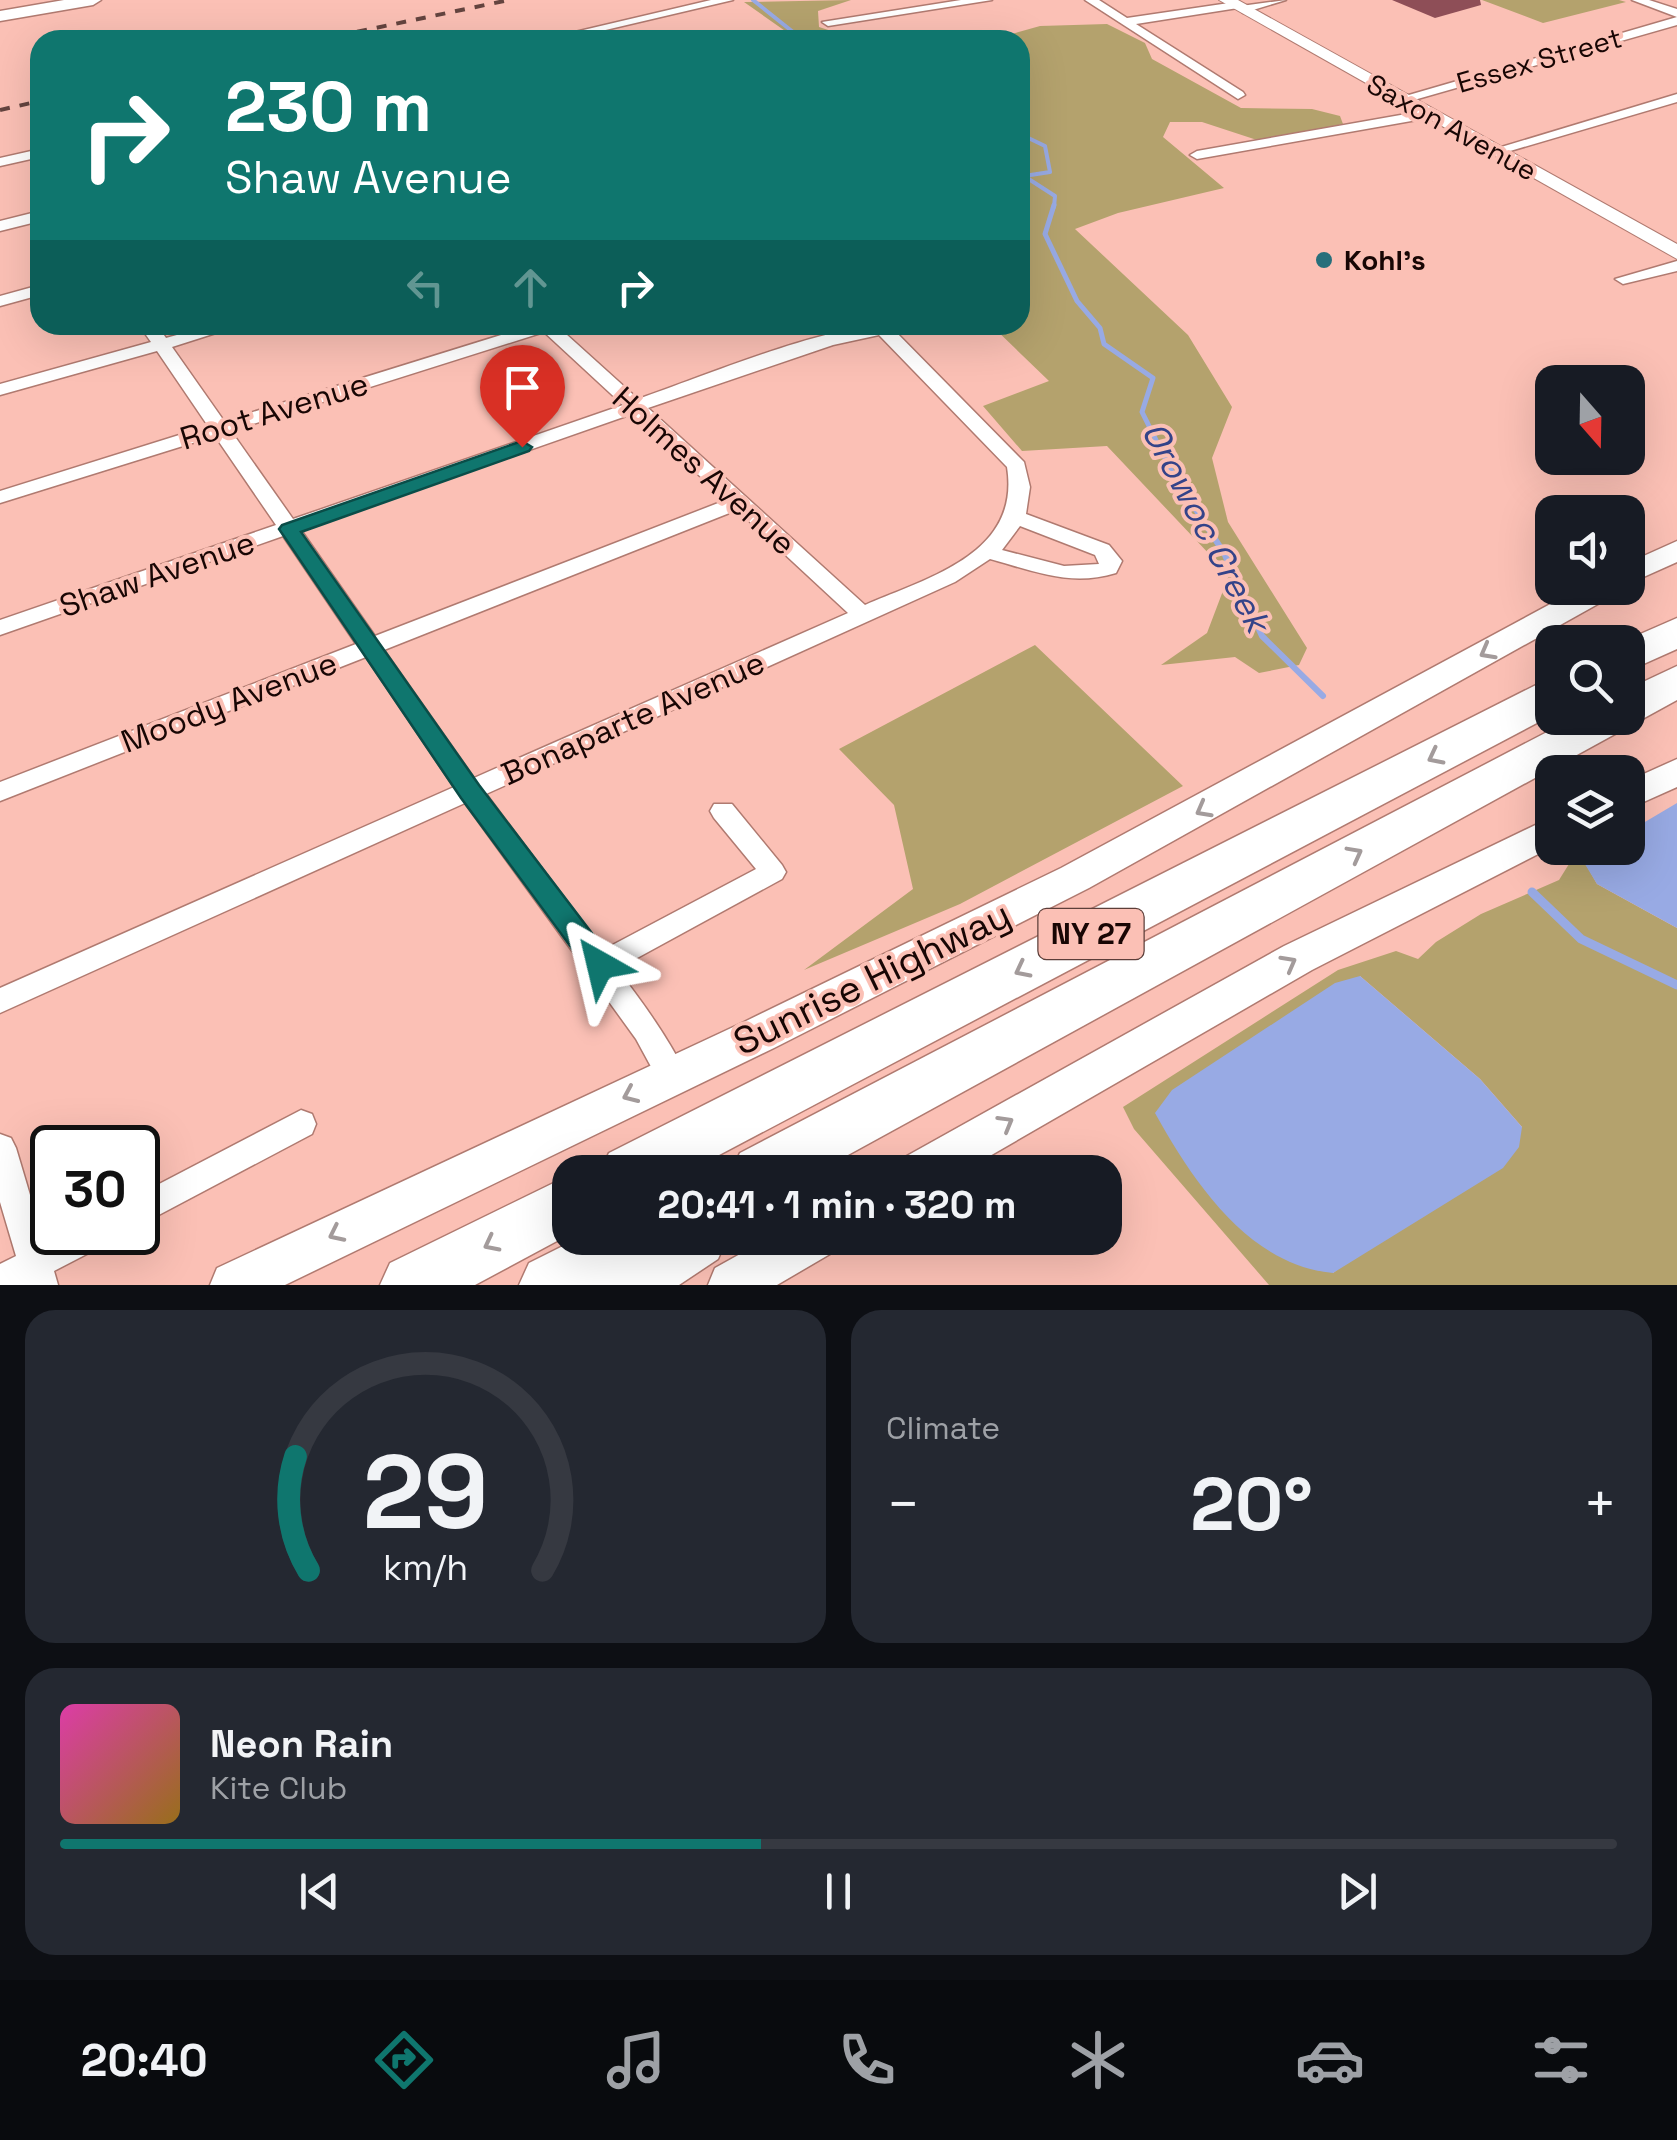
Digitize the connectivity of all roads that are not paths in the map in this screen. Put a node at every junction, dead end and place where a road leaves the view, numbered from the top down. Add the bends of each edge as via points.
1 (93, 0) edge
2 (726, 0) edge
3 (986, 0) edge
4 (1091, 0) edge
5 (1280, 0) edge
6 (1638, 0) edge
7 (1235, 5) edge
8 (1677, 13) edge
9 (0, 16) edge
10 (1677, 21) edge
11 (828, 22) dead end
12 (1125, 22) junction
13 (592, 30) edge
14 (1238, 96) dead end
15 (1402, 98) junction
16 (1677, 98) edge
17 (1651, 106) junction
18 (1429, 114) junction
19 (1677, 116) edge
20 (1495, 151) junction
21 (30, 155) edge
22 (1197, 155) dead end
23 (0, 162) edge
24 (30, 218) edge
25 (0, 226) edge
26 (1677, 253) edge
27 (1677, 266) edge
28 (1624, 278) dead end
29 (30, 293) edge
30 (0, 301) edge
31 (155, 335) edge
32 (518, 335) edge
33 (557, 335) edge
34 (853, 335) edge
35 (889, 335) edge
36 (0, 390) edge
37 (634, 408) junction
38 (220, 428) junction
39 (0, 497) edge
40 (738, 502) junction
41 (1017, 518) junction
42 (289, 529) junction
43 (1677, 550) edge
44 (990, 553) junction
45 (1645, 566) edge
46 (1571, 605) edge
47 (863, 615) junction
48 (0, 628) edge
49 (1677, 632) edge
50 (370, 647) junction
51 (1645, 648) edge
52 (1677, 682) edge
53 (1645, 699) edge
54 (1535, 705) edge
55 (1578, 735) edge
56 (1677, 772) edge
57 (1645, 788) edge
58 (0, 792) edge
59 (470, 792) junction
60 (723, 811) dead end
61 (1535, 840) edge
62 (600, 965) junction
63 (0, 1001) edge
64 (672, 1076) junction
65 (863, 1118) junction
66 (301, 1124) dead end
67 (0, 1148) edge
68 (663, 1155) edge
69 (793, 1155) edge
70 (811, 1155) edge
71 (952, 1155) edge
72 (160, 1198) edge
73 (552, 1213) edge
74 (65, 1255) edge
75 (608, 1255) edge
76 (670, 1255) edge
77 (784, 1255) edge
78 (39, 1274) edge
79 (0, 1282) edge
80 (234, 1285) edge
81 (412, 1285) edge
82 (551, 1285) edge
83 (624, 1285) edge
84 (732, 1285) edge

1 - 9 main road
2 - 13 street
3 - 11 street
4 - 12 street
5 - 7 street
6 - 8 street
7 - 12 street
7 - 15 street, Saxon Avenue
10 - 15 street, Essex Street
12 - 14 street
15 - 18 street, Saxon Avenue
16 - 17 street
17 - 19 street
17 - 20 street
18 - 20 street, Saxon Avenue
18 - 22 street
20 - 26 street, Saxon Avenue
21 - 23 street
24 - 25 street
27 - 28 street
29 - 30 street
31 - 36 street
31 - 38 street
32 - 38 street, Root Avenue
33 - 37 street, Holmes Avenue
34 - 37 street, Shaw Avenue
35 - 41 street via 1017,466 1023,488
37 - 40 street, Holmes Avenue
37 - 42 street, Shaw Avenue
38 - 39 street, Root Avenue
38 - 42 street
40 - 47 street, Holmes Avenue
40 - 50 street, Moody Avenue
41 - 44 street
41 - 44 street via 1102,550 1111,561 1108,568 1070,576
42 - 48 street, Shaw Avenue
42 - 50 street
43 - 45 main road
44 - 47 street, Bonaparte Avenue
46 -> 64 main road, Sunrise Highway via 1090,870
47 - 59 street, Bonaparte Avenue
49 - 51 highway
50 - 58 street, Moody Avenue
50 - 59 street
52 - 53 highway
54 -> 68 highway, Sunrise Highway / NY 27
65 -> 55 highway, NY 27
56 - 57 main road
59 - 62 street
59 - 63 street, Bonaparte Avenue
60 - 62 street via 773,872
71 -> 61 main road via 1314,949
62 - 64 street
64 -> 80 main road, Sunrise Highway
65 - 69 highway, NY 27
65 - 70 highway
66 - 72 street
67 - 78 street
73 -> 81 highway
74 - 78 street
75 - 82 highway
76 - 83 highway
77 - 84 main road
78 - 79 street

